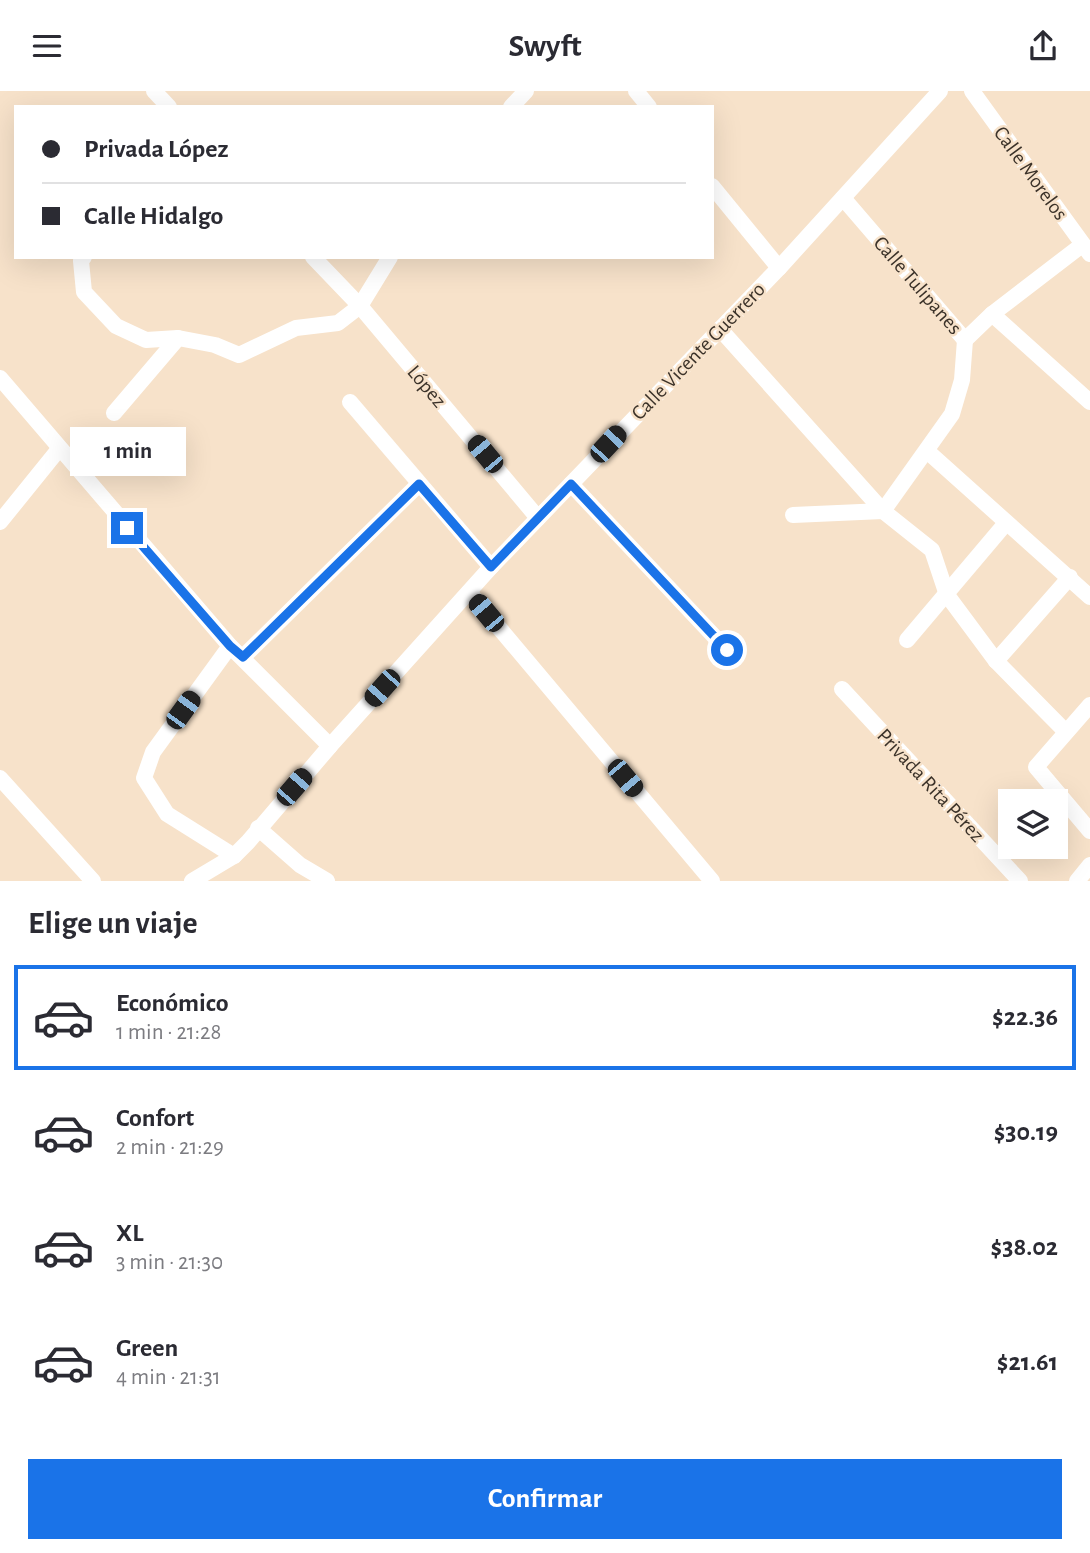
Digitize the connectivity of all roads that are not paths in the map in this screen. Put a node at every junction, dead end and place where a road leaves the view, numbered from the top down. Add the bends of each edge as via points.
1 (154, 91) edge
2 (526, 91) edge
3 (636, 91) edge
4 (940, 91) edge
5 (972, 91) edge
6 (167, 105) edge
7 (513, 105) edge
8 (647, 105) edge
9 (714, 188) edge
10 (843, 198) junction
11 (1086, 250) edge
12 (82, 259) edge
13 (315, 259) edge
14 (389, 259) edge
15 (779, 268) junction
16 (360, 306) junction
17 (992, 314) junction
18 (720, 329) junction
19 (178, 338) junction
20 (965, 340) junction
21 (0, 378) edge
22 (350, 403) dead end
23 (1090, 403) edge
24 (114, 413) dead end
25 (59, 449) junction
26 (927, 451) junction
27 (419, 484) junction
28 (571, 484) junction
29 (884, 511) junction
30 (793, 515) dead end
31 (538, 518) junction
32 (0, 522) edge
33 (1006, 523) junction
34 (491, 567) junction
35 (1070, 577) junction
36 (469, 592) junction
37 (947, 595) junction
38 (1090, 597) edge
39 (907, 640) dead end
40 (230, 646) junction
41 (727, 650) dead end
42 (243, 657) junction
43 (996, 661) junction
44 (842, 688) dead end
45 (1090, 705) edge
46 (1066, 732) junction
47 (330, 746) junction
48 (0, 778) edge
49 (258, 828) junction
50 (1090, 831) edge
51 (234, 856) junction
52 (1090, 866) edge
53 (93, 881) edge
54 (192, 881) edge
55 (327, 881) edge
56 (712, 881) edge
57 (1020, 881) edge
58 (1077, 881) edge

1 - 6 street
2 - 7 street
3 - 8 street
4 - 10 street, Calle Vicente Guerrero
5 - 11 street, Calle Morelos
9 - 15 street
10 - 15 street, Calle Vicente Guerrero
10 - 20 street, Calle Tulipanes
11 - 17 street
12 - 19 street via 84,292 116,326 146,340
13 - 16 street, López
14 - 16 street
15 - 18 street, Calle Vicente Guerrero
16 - 19 street via 338,323 296,328 239,355
16 - 31 street, López
17 - 20 street, Calle Tulipanes
17 - 23 street, Calle Tulipanes
18 - 28 street, Calle Vicente Guerrero
18 - 29 street
19 - 24 street
20 - 26 street via 962,380 952,414
21 - 25 street
22 - 27 street
25 - 32 street
25 - 40 street
26 - 29 street
26 - 33 street
27 - 34 street
27 - 42 street
28 - 31 street, Calle Vicente Guerrero
28 - 41 street
29 - 30 street
29 - 37 street via 933,550
31 - 34 street, Calle Vicente Guerrero
33 - 35 street
33 - 37 street
34 - 36 street, Calle Vicente Guerrero
35 - 38 street
35 - 43 street
36 - 47 street, Calle Vicente Guerrero
36 - 56 street
37 - 39 street
37 - 43 street
40 - 42 street
40 - 51 street via 153,752 144,778 167,814
42 - 47 street
43 - 46 street
44 - 57 street, Privada Rita Pérez
45 - 46 street
46 - 50 street via 1036,767
47 - 49 street, Calle Vicente Guerrero
48 - 53 street
49 - 51 street, Calle Vicente Guerrero
49 - 55 street via 300,865
51 - 54 street, Calle Vicente Guerrero
52 - 58 street

